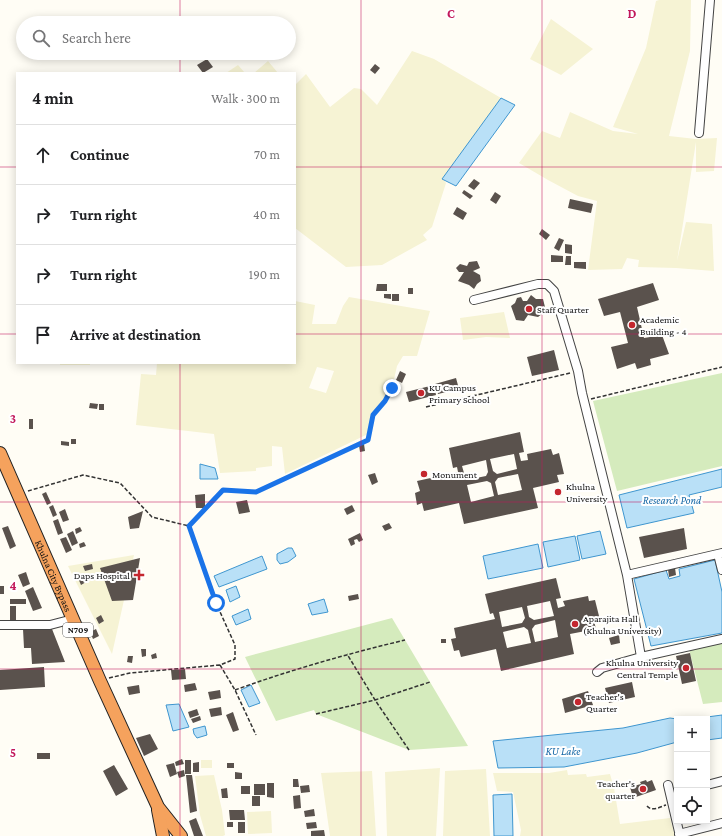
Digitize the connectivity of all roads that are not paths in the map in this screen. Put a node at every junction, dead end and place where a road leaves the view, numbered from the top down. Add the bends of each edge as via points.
1 (710, 0) edge
2 (699, 133) dead end
3 (474, 300) dead end
4 (1, 458) edge
5 (720, 553) edge
6 (722, 570) edge
7 (627, 575) junction
8 (73, 619) junction
9 (0, 625) edge
10 (722, 639) edge
11 (641, 657) junction
12 (596, 672) dead end
13 (722, 781) edge
14 (710, 784) edge
15 (668, 785) dead end
16 (158, 808) junction
17 (722, 823) edge
18 (679, 835) edge
19 (163, 836) edge
20 (181, 836) edge

1 - 2 street
3 - 7 street via 538,284 547,284 554,291 578,371
4 - 8 highway, Khulna City Bypass / N709
5 - 6 street
5 - 7 street
7 - 11 street
8 - 9 street via 50,625
8 - 16 highway, Khulna City Bypass / N709
10 - 11 street
11 - 12 street
13 - 14 street
15 - 18 street
16 - 19 highway, N709
16 - 20 highway, N709
17 - 18 street

